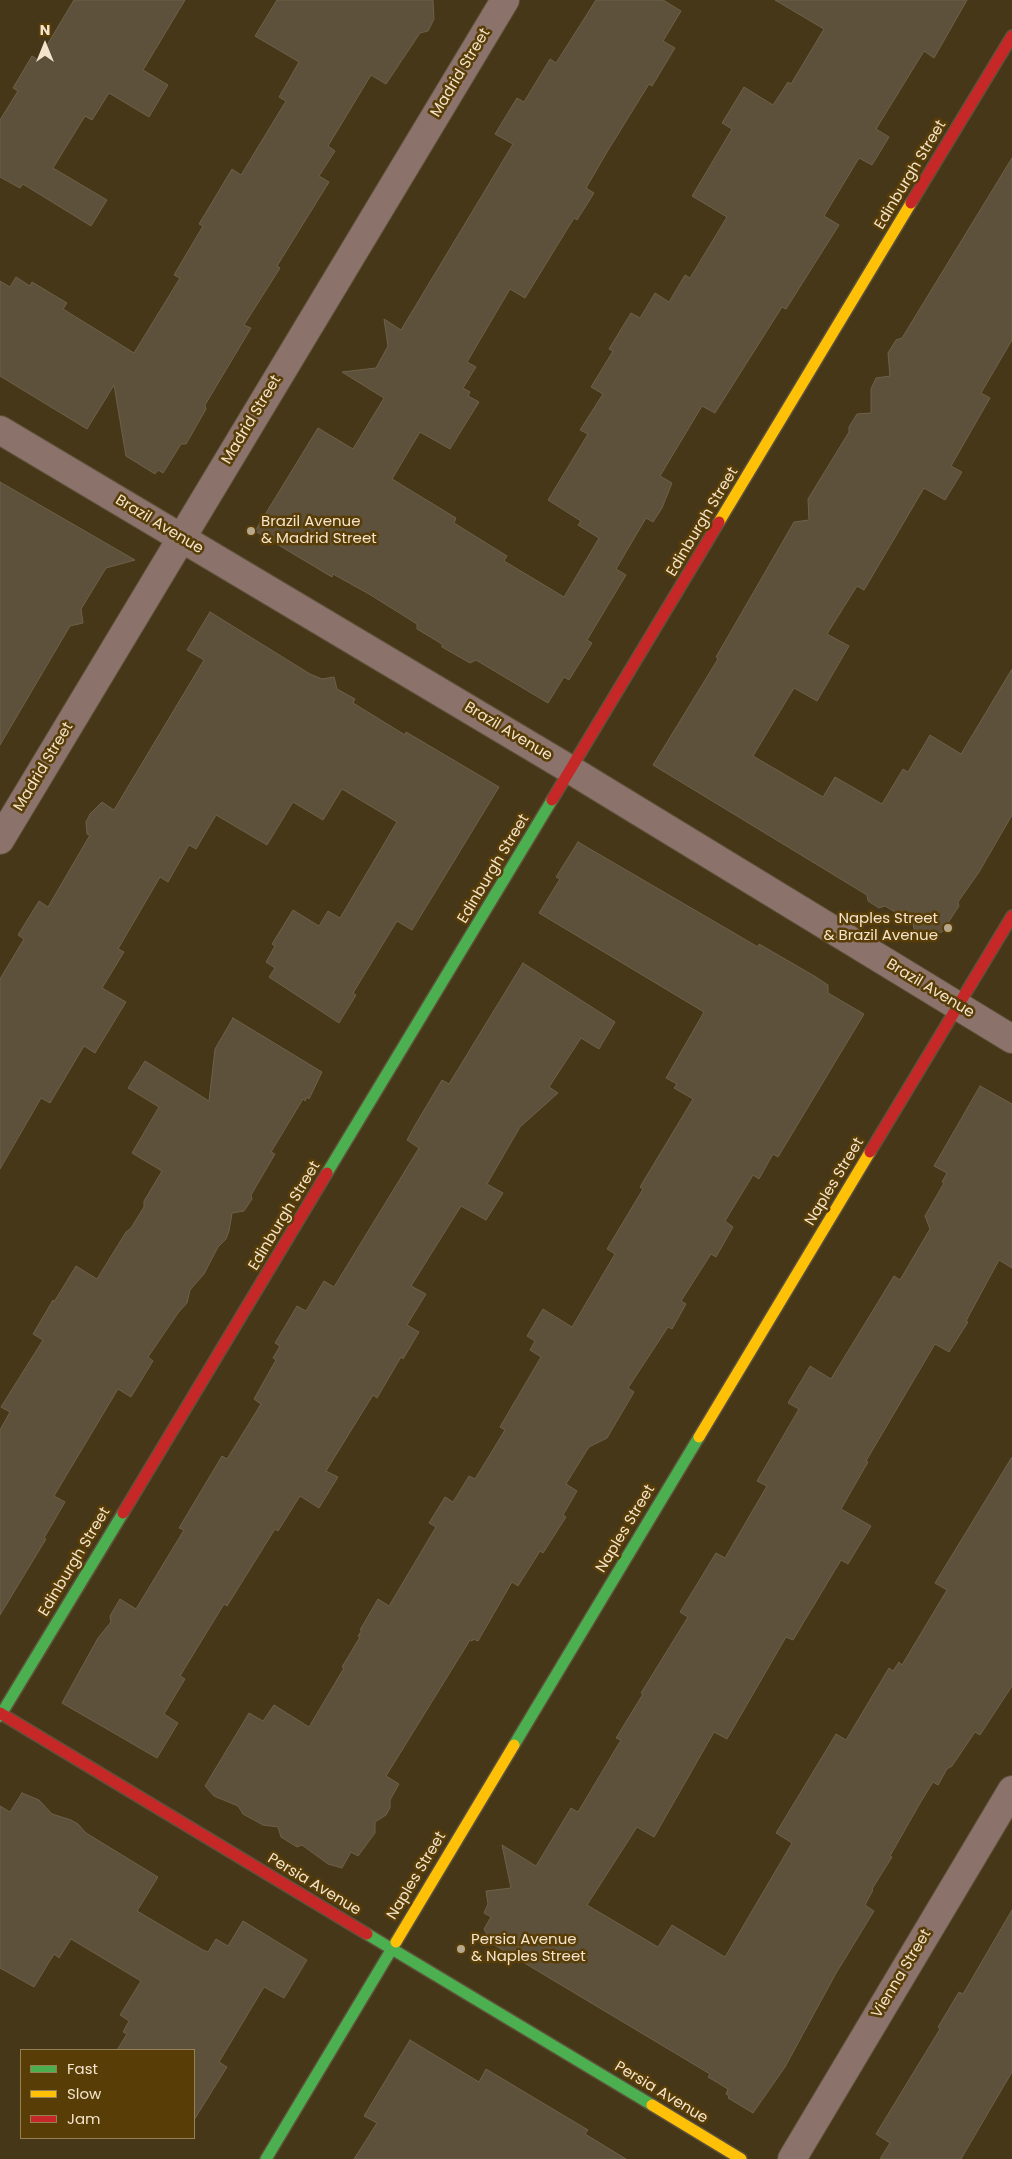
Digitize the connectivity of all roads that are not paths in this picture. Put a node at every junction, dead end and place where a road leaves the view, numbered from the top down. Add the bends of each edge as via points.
1 (505, 0) edge
2 (1012, 36) edge
3 (0, 430) edge
4 (181, 538) junction
5 (572, 770) junction
6 (0, 840) edge
7 (1012, 916) edge
8 (958, 1006) junction
9 (1012, 1039) edge
10 (0, 1715) edge
11 (1012, 1790) edge
12 (391, 1949) junction
13 (266, 2159) edge
14 (741, 2159) edge
15 (792, 2159) edge

1 - 4 street, Madrid Street
2 - 5 street, Edinburgh Street
3 - 4 street, Brazil Avenue
4 - 5 street, Brazil Avenue
4 - 6 street, Madrid Street
5 - 8 street, Brazil Avenue
5 - 10 street, Edinburgh Street
7 - 8 street, Naples Street
8 - 9 street, Brazil Avenue
8 - 12 street, Naples Street
10 - 12 street, Persia Avenue
11 - 15 street, Vienna Street
12 - 13 street, Naples Street
12 - 14 street, Persia Avenue

